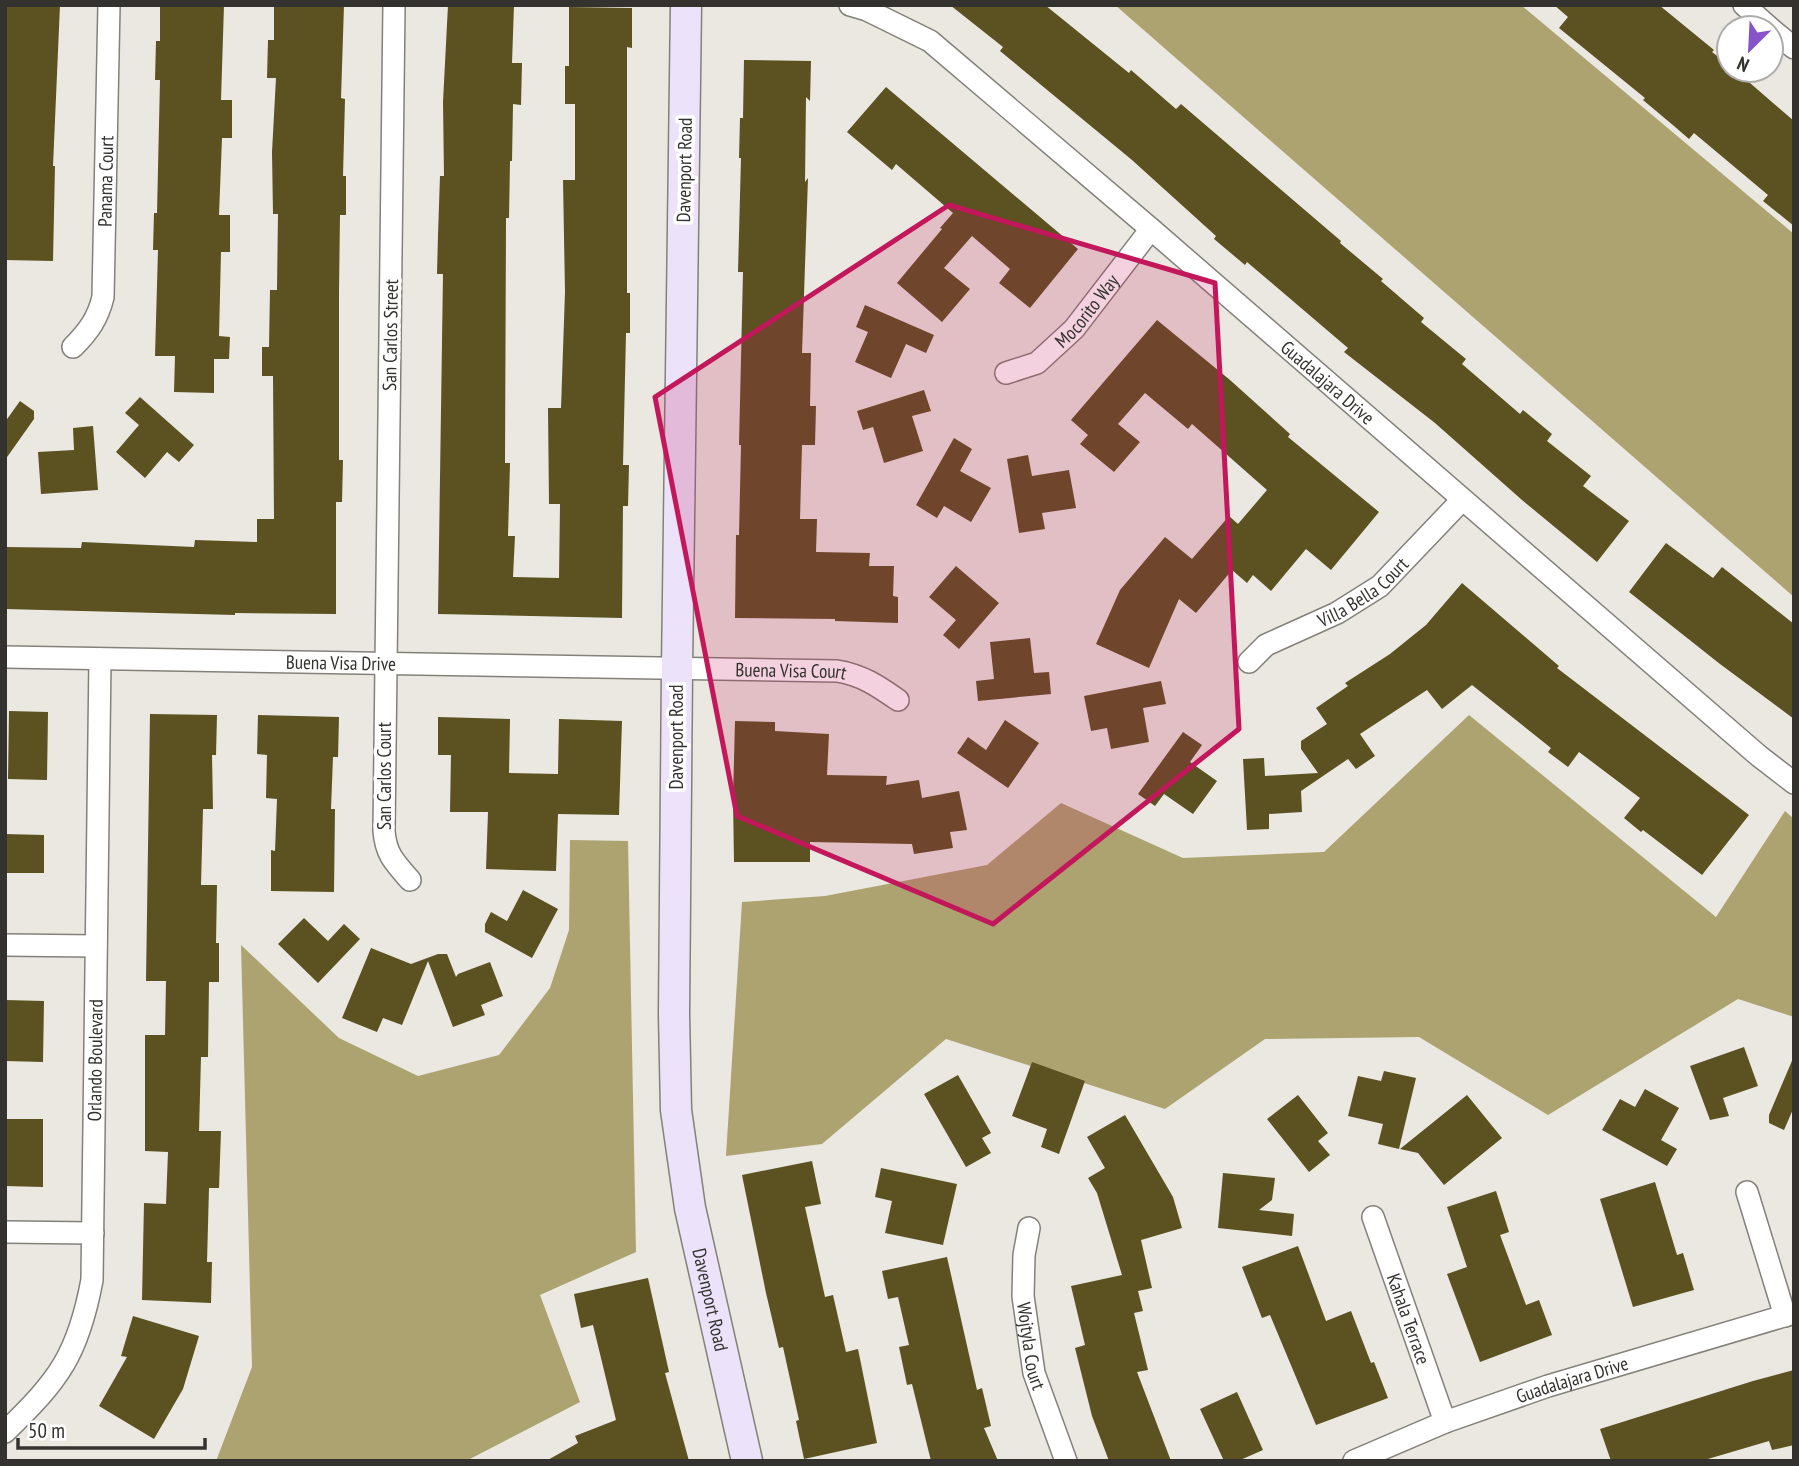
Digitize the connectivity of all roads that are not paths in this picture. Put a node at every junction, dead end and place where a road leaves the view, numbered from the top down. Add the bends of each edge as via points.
1 (109, 5) edge
2 (394, 5) edge
3 (686, 5) edge
4 (850, 5) edge
5 (1152, 229) junction
6 (73, 346) dead end
7 (1006, 373) dead end
8 (1462, 500) junction
9 (5, 657) edge
10 (100, 659) junction
11 (1249, 662) dead end
12 (385, 664) junction
13 (677, 669) junction
14 (898, 700) dead end
15 (1794, 783) edge
16 (410, 880) dead end
17 (5, 944) edge
18 (96, 946) junction
19 (1747, 1192) dead end
20 (1373, 1217) dead end
21 (1029, 1228) dead end
22 (5, 1232) edge
23 (93, 1233) junction
24 (1789, 1314) edge
25 (1445, 1422) junction
26 (5, 1432) edge
27 (747, 1461) edge
28 (1066, 1461) edge
29 (1354, 1461) edge

1 - 6 street, Panama Court via 103,297 91,329
2 - 12 street, San Carlos Street
3 - 13 street, Davenport Road
4 - 5 street, Guadalajara Drive via 930,41
5 - 7 street, Mocorito Way via 1074,329 1037,363
5 - 8 street, Guadalajara Drive
8 - 11 street, Villa Bella Court via 1380,586 1337,613 1266,645
8 - 15 street, Guadalajara Drive
9 - 10 street, Buena Visa Drive
10 - 12 street, Buena Visa Drive
10 - 18 street, Orlando Boulevard
12 - 13 street, Buena Visa Drive
12 - 16 street, San Carlos Court via 384,831 386,848
13 - 14 street, Buena Visa Court via 837,671 873,682
13 - 27 street, Davenport Road via 676,1110 690,1208
17 - 18 street
18 - 23 street, Orlando Boulevard
19 - 24 street
20 - 25 street, Kahala Terrace
21 - 28 street, Wojtyla Court via 1023,1296 1034,1373
22 - 23 street
23 - 26 street, Orlando Boulevard via 92,1280 76,1343 46,1391
24 - 25 street, Guadalajara Drive
25 - 29 street, Guadalajara Drive

